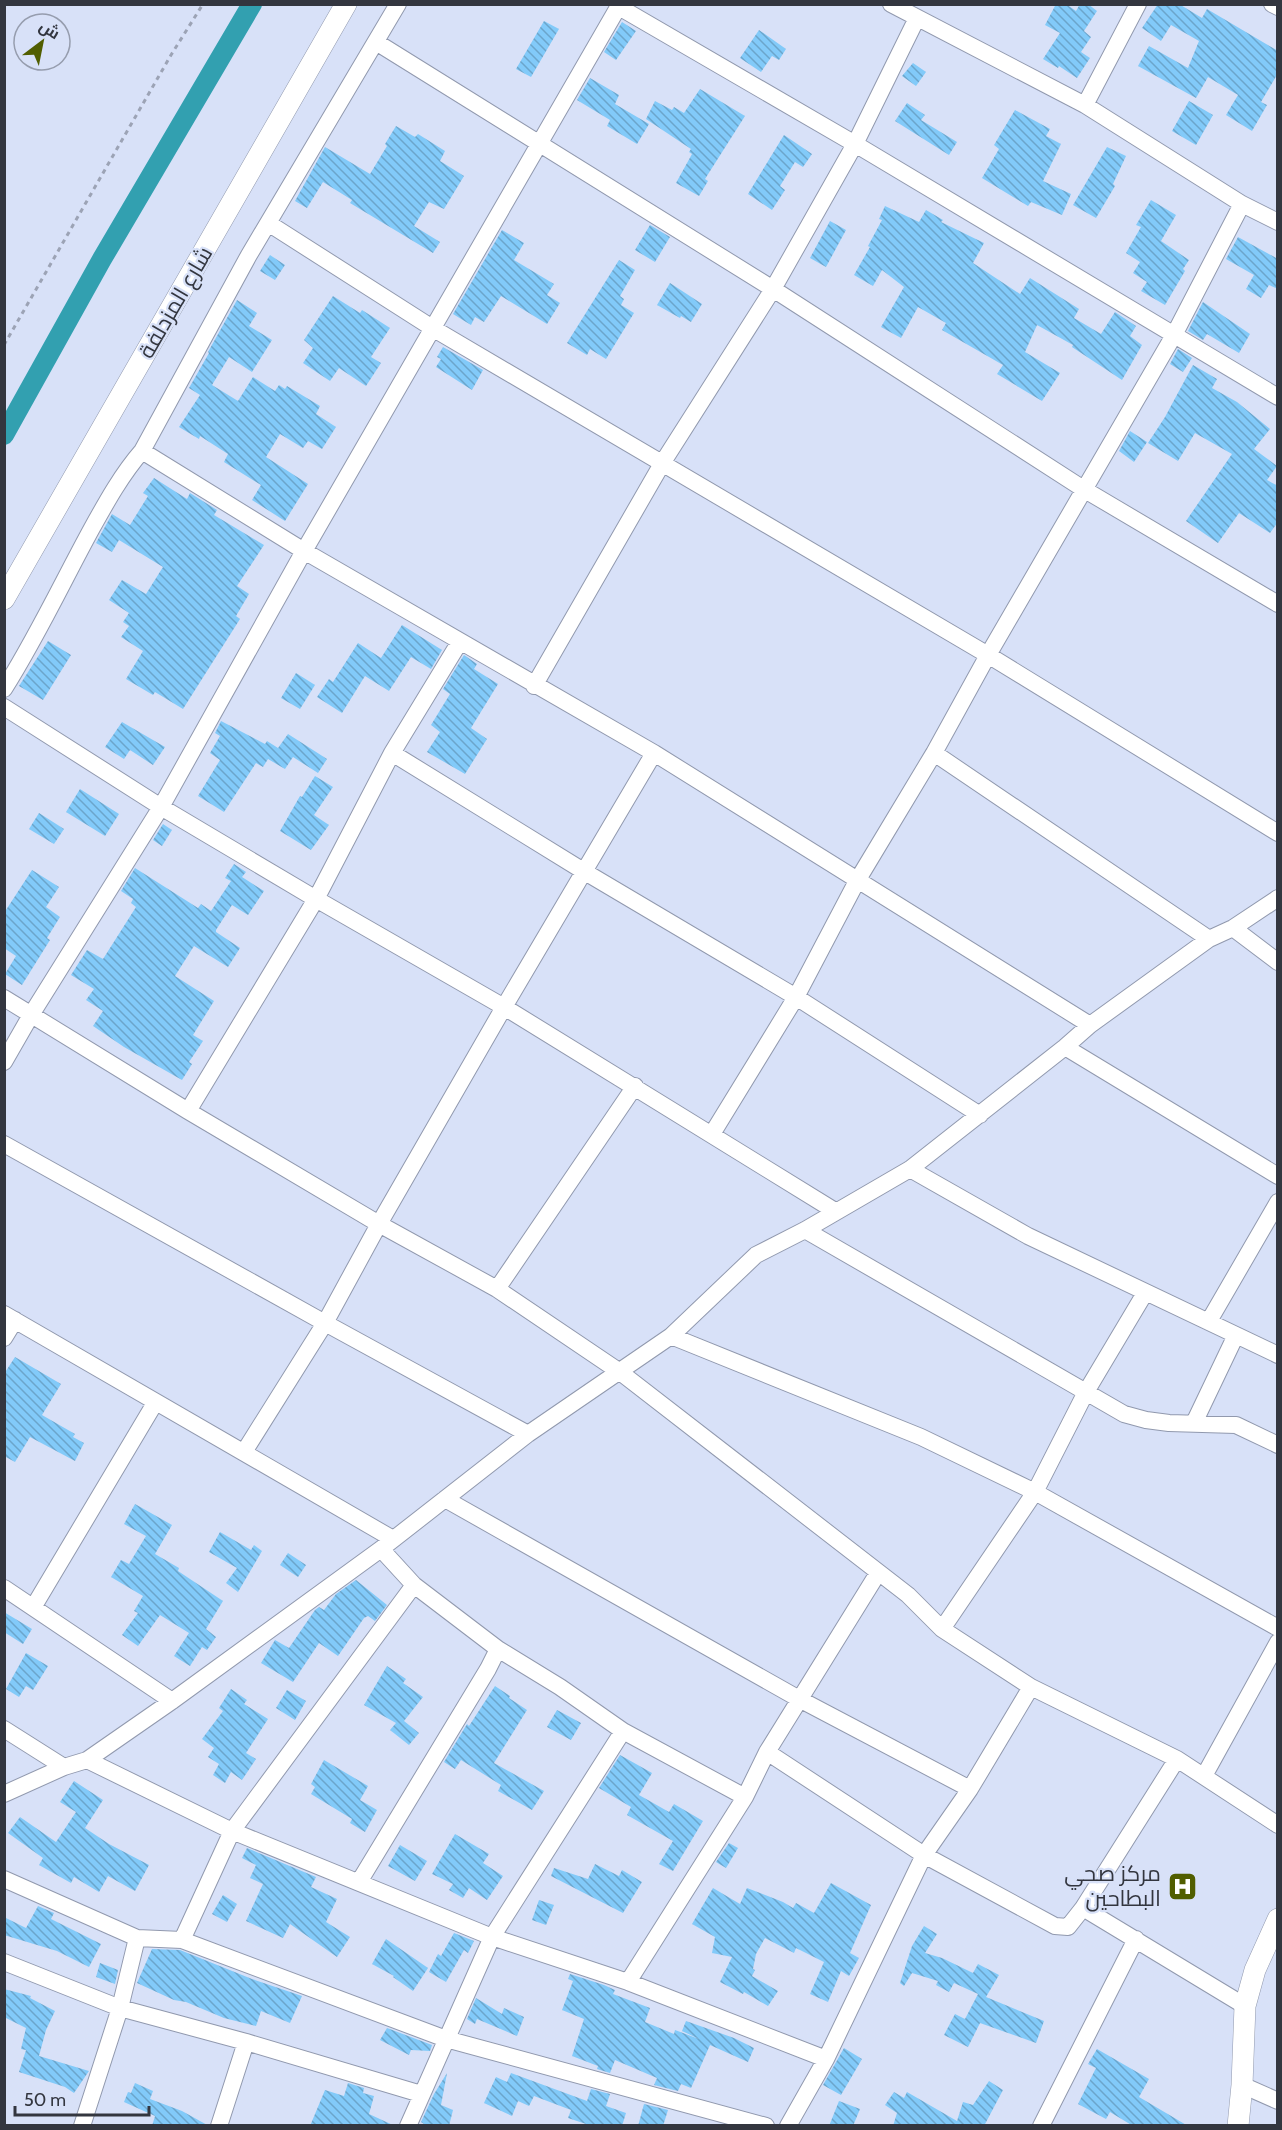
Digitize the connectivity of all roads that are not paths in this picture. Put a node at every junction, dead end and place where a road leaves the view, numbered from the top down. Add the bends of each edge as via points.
1 (346, 4) edge
2 (398, 4) edge
3 (891, 4) edge
4 (1138, 4) edge
5 (1272, 4) edge
6 (620, 6) edge
7 (1278, 7) edge
8 (917, 18) junction
9 (376, 42) junction
10 (1085, 105) junction
11 (538, 144) junction
12 (855, 144) junction
13 (1242, 204) junction
14 (1278, 222) edge
15 (268, 223) junction
16 (773, 289) junction
17 (434, 329) junction
18 (1174, 335) junction
19 (1278, 397) edge
20 (142, 451) junction
21 (663, 462) junction
22 (1085, 490) junction
23 (304, 551) junction
24 (4, 598) edge
25 (1278, 604) edge
26 (459, 643) junction
27 (988, 655) junction
28 (534, 686) junction
29 (4, 689) edge
30 (4, 707) edge
31 (392, 753) junction
32 (654, 753) junction
33 (934, 753) junction
34 (161, 807) junction
35 (1278, 833) edge
36 (585, 872) junction
37 (857, 881) junction
38 (1278, 898) edge
39 (316, 899) junction
40 (1233, 928) junction
41 (1209, 939) junction
42 (1278, 962) edge
43 (796, 997) junction
44 (4, 998) edge
45 (504, 1007) junction
46 (32, 1015) junction
47 (1090, 1025) junction
48 (1065, 1047) junction
49 (4, 1062) edge
50 (635, 1086) junction
51 (188, 1111) junction
52 (980, 1115) junction
53 (712, 1134) junction
54 (4, 1144) edge
55 (910, 1169) junction
56 (1278, 1176) edge
57 (1278, 1202) edge
58 (835, 1211) junction
59 (379, 1224) junction
60 (805, 1230) junction
61 (497, 1289) junction
62 (1145, 1293) junction
63 (10, 1317) edge
64 (1209, 1321) junction
65 (325, 1323) junction
66 (1236, 1335) junction
67 (671, 1336) junction
68 (4, 1338) edge
69 (1278, 1355) edge
70 (620, 1372) junction
71 (1086, 1392) junction
72 (155, 1402) junction
73 (1194, 1424) junction
74 (528, 1434) junction
75 (1278, 1445) edge
76 (244, 1452) junction
77 (1035, 1491) junction
78 (445, 1498) junction
79 (387, 1544) junction
80 (878, 1573) junction
81 (414, 1585) junction
82 (4, 1587) edge
83 (34, 1606) junction
84 (1278, 1628) edge
85 (942, 1629) junction
86 (1278, 1642) edge
87 (498, 1649) junction
88 (1031, 1687) junction
89 (801, 1700) junction
90 (172, 1701) junction
91 (4, 1729) edge
92 (623, 1731) junction
93 (767, 1752) junction
94 (1177, 1759) junction
95 (87, 1760) junction
96 (64, 1767) junction
97 (1204, 1776) junction
98 (970, 1789) junction
99 (4, 1794) edge
100 (745, 1797) junction
101 (1278, 1825) edge
102 (232, 1831) junction
103 (924, 1855) junction
104 (4, 1879) edge
105 (359, 1882) junction
106 (1083, 1908) junction
107 (1278, 1919) edge
108 (492, 1937) junction
109 (137, 1938) junction
110 (1136, 1939) junction
111 (182, 1940) junction
112 (4, 1962) edge
113 (628, 1982) junction
114 (1245, 2006) junction
115 (120, 2008) junction
116 (446, 2039) junction
117 (246, 2042) junction
118 (826, 2059) junction
119 (1242, 2085) junction
120 (421, 2094) junction
121 (1278, 2101) edge
122 (82, 2126) edge
123 (219, 2126) edge
124 (408, 2126) edge
125 (766, 2126) edge
126 (788, 2126) edge
127 (1041, 2126) edge
128 (1238, 2126) edge

1 - 24 street, شارع المزدلفة
2 - 9 street
3 - 8 street
4 - 10 street
5 - 7 street
6 - 11 street
6 - 12 street
8 - 10 street
8 - 12 street
9 - 11 street
9 - 15 street
10 - 13 street
11 - 16 street
11 - 17 street
12 - 16 street
12 - 18 street
13 - 14 street
13 - 18 street
15 - 17 street
15 - 20 street
16 - 21 street
16 - 22 street
17 - 21 street
17 - 23 street
18 - 19 street
18 - 22 street
20 - 23 street
20 - 29 street via 99,517
21 - 27 street
21 - 28 street
22 - 25 street
22 - 27 street
23 - 26 street
23 - 34 street
26 - 28 street
26 - 31 street
27 - 33 street
27 - 35 street
28 - 32 street
30 - 34 street
31 - 36 street
31 - 39 street
32 - 36 street
32 - 37 street
33 - 37 street
33 - 41 street
34 - 39 street
34 - 46 street
36 - 43 street
36 - 45 street
37 - 43 street
37 - 47 street
38 - 40 street
39 - 45 street
39 - 51 street
40 - 41 street
40 - 42 street
41 - 47 street
43 - 52 street
43 - 53 street
44 - 46 street
45 - 50 street
45 - 59 street
46 - 49 street
46 - 51 street
47 - 48 street
48 - 52 street
48 - 56 street
50 - 53 street
50 - 61 street
51 - 59 street
52 - 55 street
53 - 58 street
54 - 65 street
55 - 58 street
55 - 62 street via 1028,1236
57 - 64 street
58 - 60 street
59 - 61 street
59 - 65 street
60 - 67 street via 756,1255
60 - 71 street
61 - 70 street
62 - 64 street
62 - 71 street
63 - 68 street
63 - 72 street
64 - 66 street
65 - 74 street
65 - 76 street
66 - 69 street
66 - 73 street
67 - 70 street
67 - 77 street via 921,1437
70 - 74 street
70 - 80 street
71 - 73 street via 1124,1414 1169,1424
71 - 77 street
72 - 76 street
72 - 83 street
73 - 75 street via 1236,1425
74 - 78 street
76 - 79 street
77 - 84 street
77 - 85 street
78 - 79 street
78 - 89 street
79 - 81 street
79 - 90 street
80 - 85 street via 908,1595
80 - 89 street
81 - 87 street
81 - 102 street
82 - 83 street
83 - 90 street
85 - 88 street
86 - 97 street
87 - 92 street
87 - 105 street
88 - 94 street
88 - 98 street
89 - 93 street
89 - 98 street
90 - 95 street
91 - 96 street
92 - 100 street
92 - 108 street
93 - 100 street
93 - 103 street
94 - 97 street
94 - 106 street
95 - 96 street
95 - 102 street
96 - 99 street
97 - 101 street
98 - 103 street
100 - 113 street
102 - 105 street
102 - 111 street
103 - 106 street via 1055,1926 1068,1928
103 - 118 street
104 - 109 street
105 - 108 street
106 - 110 street
107 - 114 street via 1255,1970
108 - 113 street
108 - 116 street
109 - 111 street
109 - 115 street
110 - 114 street
110 - 127 street
111 - 116 street
112 - 115 street
113 - 118 street
114 - 119 street
115 - 117 street
115 - 122 street
116 - 120 street
116 - 125 street
117 - 120 street
117 - 123 street
118 - 126 street
119 - 121 street
119 - 128 street
120 - 124 street

